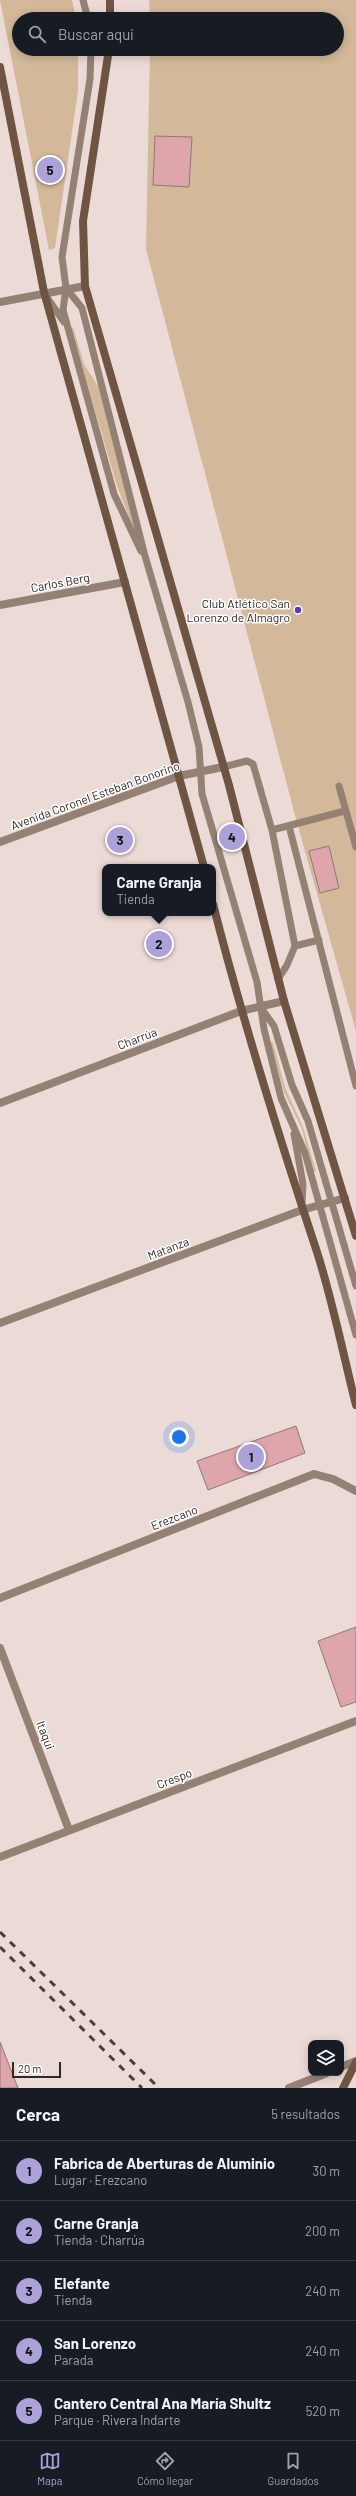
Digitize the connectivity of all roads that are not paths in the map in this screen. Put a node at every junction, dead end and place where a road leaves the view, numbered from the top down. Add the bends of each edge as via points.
1 (82, 0) edge
2 (110, 0) edge
3 (86, 12) edge
4 (110, 12) edge
5 (91, 56) edge
6 (108, 56) edge
7 (0, 68) edge
8 (85, 286) junction
9 (66, 288) junction
10 (44, 292) junction
11 (0, 302) edge
12 (65, 324) junction
13 (145, 556) junction
14 (125, 582) junction
15 (0, 605) edge
16 (223, 767) junction
17 (202, 771) junction
18 (179, 776) junction
19 (339, 786) dead end
20 (345, 811) junction
21 (288, 826) junction
22 (272, 830) junction
23 (0, 842) edge
24 (356, 847) edge
25 (203, 864) edge
26 (216, 915) edge
27 (319, 940) junction
28 (295, 946) junction
29 (278, 979) junction
30 (284, 1001) junction
31 (261, 1007) junction
32 (241, 1011) junction
33 (356, 1086) edge
34 (0, 1103) edge
35 (293, 1128) junction
36 (345, 1198) junction
37 (331, 1202) junction
38 (319, 1205) junction
39 (302, 1210) junction
40 (356, 1236) edge
41 (356, 1286) edge
42 (0, 1323) edge
43 (356, 1335) edge
44 (356, 1405) edge
45 (356, 1491) edge
46 (0, 1598) edge
47 (0, 1648) edge
48 (356, 1721) edge
49 (69, 1830) junction
50 (0, 1857) edge
51 (356, 2062) edge
52 (344, 2066) edge
53 (319, 2076) edge
54 (289, 2088) edge
55 (343, 2088) edge

1 - 3 lane
2 - 4 main road
5 - 9 lane via 90,79 62,257
6 - 8 main road via 83,221
7 - 10 main road
8 - 9 street
8 - 16 main road
9 - 10 street
9 - 12 lane via 63,310
9 - 13 lane via 82,308
10 - 11 street
10 - 12 lane
10 - 14 main road
12 - 13 lane via 114,494
13 - 17 lane via 188,702
14 - 15 street, Carlos Berg
14 - 18 main road
16 - 17 street, Avenida Coronel Esteban Bonorino
16 - 22 lane via 247,761 253,764
16 - 29 main road
17 - 18 street, Avenida Coronel Esteban Bonorino
17 - 31 lane via 202,794 257,982
18 - 23 street, Avenida Coronel Esteban Bonorino
18 - 25 main road
19 - 20 lane
20 - 21 lane
20 - 24 lane
21 - 22 lane
21 - 27 lane
22 - 28 lane
26 - 32 main road
27 - 28 lane
27 - 33 lane
28 - 29 lane
29 - 30 main road
30 - 31 street, Charrúa
30 - 36 main road
31 - 32 street, Charrúa
31 - 35 lane via 281,1098
31 - 37 lane via 274,1026 292,1086 308,1121
32 - 34 street, Charrúa
32 - 39 main road
35 - 38 lane via 305,1153
35 - 39 lane via 303,1184
36 - 37 street, Matanza
36 - 40 main road
37 - 38 street, Matanza
37 - 41 lane
38 - 39 street, Matanza
38 - 43 lane
39 - 42 street, Matanza
39 - 44 main road via 317,1253
45 - 46 street, Erezcano via 333,1479 314,1474
47 - 49 street, Itaqui
48 - 49 street, Crespo
49 - 50 street, Crespo
51 - 52 street
51 - 55 main road
53 - 54 street

